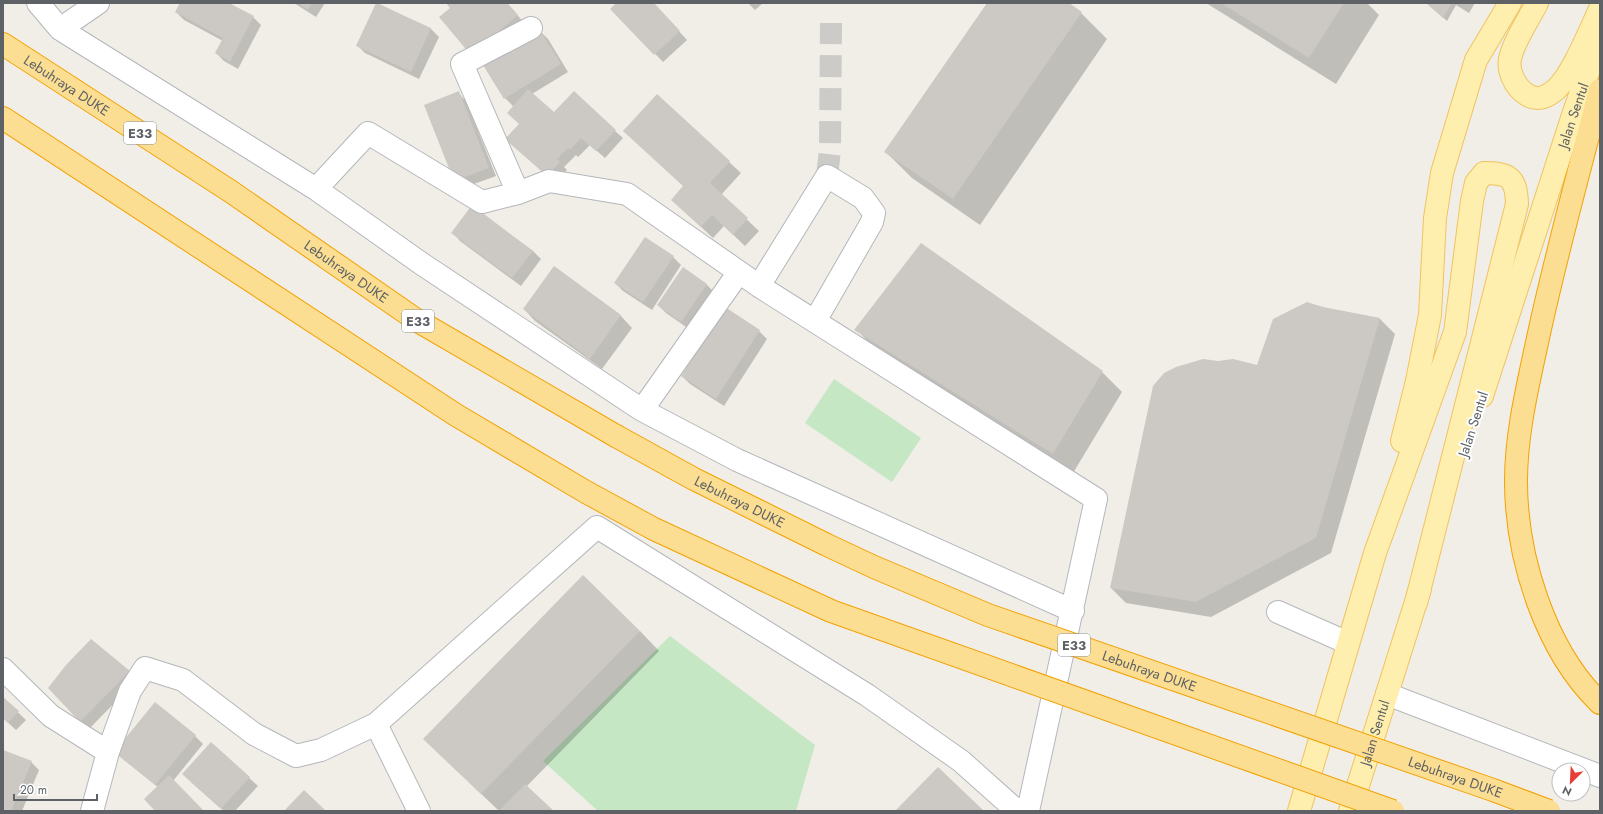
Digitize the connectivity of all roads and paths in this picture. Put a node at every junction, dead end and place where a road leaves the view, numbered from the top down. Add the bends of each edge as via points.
1 (38, 3) edge
2 (98, 3) edge
3 (1510, 3) edge
4 (1537, 3) edge
5 (1600, 9) edge
6 (531, 28) dead end
7 (60, 29) junction
8 (3, 34) edge
9 (3, 37) edge
10 (1600, 38) edge
11 (3, 44) edge
12 (51, 74) junction
13 (1600, 90) edge
14 (3, 118) edge
15 (316, 189) junction
16 (518, 193) junction
17 (739, 272) junction
18 (759, 286) junction
19 (815, 321) junction
20 (642, 410) junction
21 (1375, 553) junction
22 (1416, 603) junction
23 (1073, 611) junction
24 (1278, 612) dead end
25 (1348, 643) junction
26 (3, 669) edge
27 (1387, 694) junction
28 (1600, 703) edge
29 (376, 724) junction
30 (108, 752) junction
31 (1600, 776) edge
32 (92, 811) edge
33 (419, 811) edge
34 (1017, 811) edge
35 (1028, 811) edge
36 (1299, 811) edge
37 (1350, 811) edge
38 (1393, 811) edge
39 (1549, 811) edge

1 - 7 street
2 - 7 street
3 - 21 main road via 1476,60 1442,173 1435,218 1430,315 1417,381
4 - 5 main road via 1510,56 1511,74 1518,89 1531,97 1542,98 1555,91 1570,71
6 - 16 street via 462,64
7 - 15 street
8 - 12 highway
9 - 12 highway
10 - 22 main road, Jalan Sentul
11 - 12 highway, Lebuhraya DUKE / E33
12 - 39 highway, Lebuhraya DUKE / E33, bridge via 230,191 418,321 694,479 834,548 988,615
13 - 28 highway via 1551,278 1519,430 1516,482 1519,527 1529,575 1541,610 1560,651 1584,688
14 - 38 highway, bridge via 456,415 654,529 831,611
15 - 16 street via 368,133 482,202
15 - 20 street via 422,264
16 - 17 street via 549,181 628,194
17 - 18 street
17 - 20 street
18 - 19 street
18 - 19 street via 827,176 863,198 874,213 872,222
19 - 23 street via 1096,499
20 - 23 street via 737,460
21 - 22 main road via 1455,332 1476,183 1484,173 1498,173 1508,178 1516,187 1518,204
21 - 25 main road
22 - 27 main road, Jalan Sentul
23 - 35 street
24 - 25 street
25 - 36 main road
26 - 30 street via 51,716
27 - 31 street
27 - 37 main road, Jalan Sentul
29 - 30 street via 321,750 296,756 254,734 183,680 145,668 130,691
29 - 33 street
29 - 34 street via 597,528 867,695 961,761
30 - 32 street

